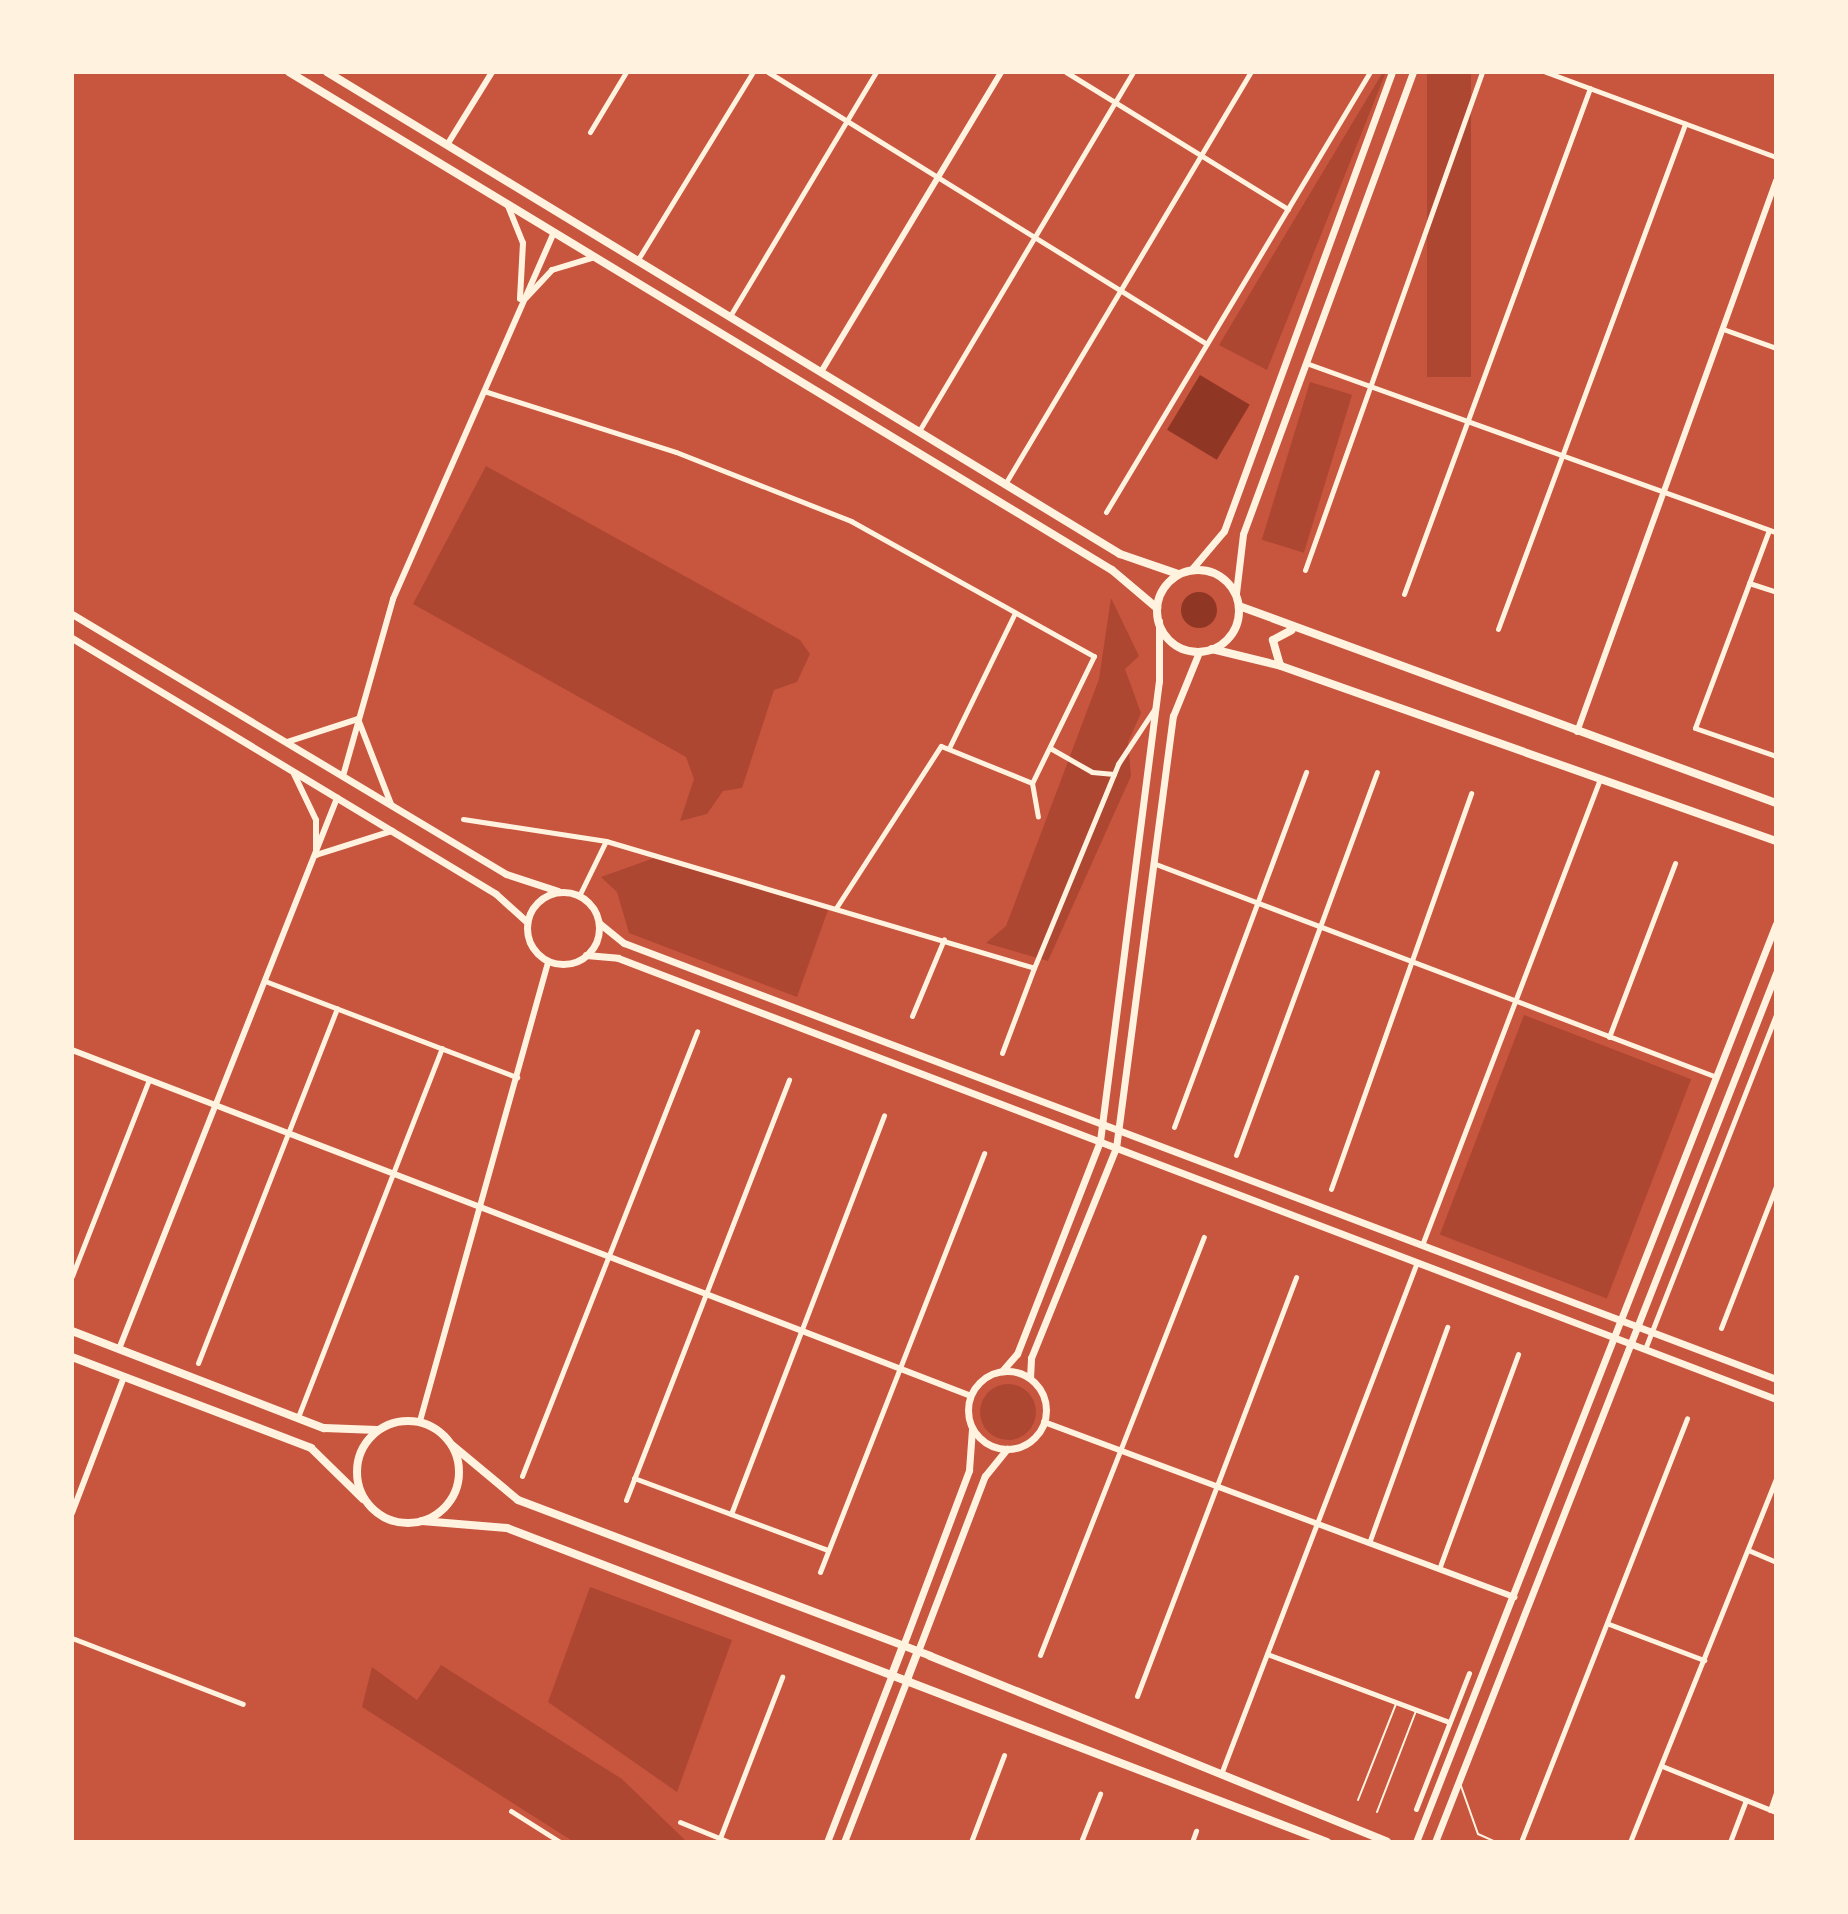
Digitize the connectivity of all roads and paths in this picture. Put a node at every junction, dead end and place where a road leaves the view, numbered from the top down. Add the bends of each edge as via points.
1 (289, 72) edge
2 (327, 72) edge
3 (492, 72) edge
4 (626, 72) edge
5 (753, 72) edge
6 (768, 72) edge
7 (876, 72) edge
8 (1001, 72) edge
9 (1066, 72) edge
10 (1133, 72) edge
11 (1251, 72) edge
12 (1370, 72) edge
13 (1392, 72) edge
14 (1413, 72) edge
15 (1482, 72) edge
16 (1546, 72) edge
17 (1590, 88) junction
18 (1115, 102) junction
19 (847, 120) junction
20 (1685, 124) junction
21 (590, 132) dead end
22 (447, 145) junction
23 (1201, 155) junction
24 (1776, 157) edge
25 (939, 176) junction
26 (1776, 181) edge
27 (507, 204) junction
28 (1288, 209) junction
29 (554, 232) junction
30 (1036, 235) junction
31 (637, 261) junction
32 (603, 262) junction
33 (1123, 288) junction
34 (519, 307) junction
35 (730, 317) junction
36 (1723, 329) junction
37 (1207, 344) junction
38 (1776, 348) edge
39 (1305, 363) junction
40 (821, 372) junction
41 (1367, 385) junction
42 (483, 391) junction
43 (1467, 421) junction
44 (919, 432) junction
45 (1561, 455) junction
46 (1005, 484) junction
47 (1665, 492) junction
48 (1106, 512) dead end
49 (1772, 531) edge
50 (1191, 570) junction
51 (1305, 570) dead end
52 (1178, 574) junction
53 (1749, 583) junction
54 (1776, 592) edge
55 (1236, 593) junction
56 (1404, 594) dead end
57 (1239, 606) junction
58 (1157, 608) junction
59 (1015, 613) junction
60 (72, 614) edge
61 (1159, 621) junction
62 (1498, 629) dead end
63 (1293, 630) junction
64 (72, 638) edge
65 (1212, 649) junction
66 (1199, 652) junction
67 (1281, 666) junction
68 (1155, 708) junction
69 (358, 719) junction
70 (1577, 732) junction
71 (287, 742) junction
72 (950, 746) junction
73 (1050, 748) junction
74 (1775, 757) edge
75 (291, 770) junction
76 (1306, 772) dead end
77 (1377, 772) dead end
78 (1114, 774) junction
79 (343, 776) junction
80 (1600, 778) junction
81 (1032, 783) junction
82 (1471, 793) dead end
83 (337, 798) junction
84 (1776, 803) edge
85 (391, 804) junction
86 (1038, 816) dead end
87 (463, 819) dead end
88 (392, 831) junction
89 (606, 841) junction
90 (1776, 841) edge
91 (316, 855) junction
92 (1152, 863) junction
93 (1675, 863) dead end
94 (558, 891) junction
95 (579, 896) junction
96 (1260, 903) junction
97 (836, 908) junction
98 (527, 922) junction
99 (599, 923) junction
100 (1776, 924) edge
101 (1322, 927) junction
102 (944, 939) junction
103 (586, 955) junction
104 (1411, 961) junction
105 (548, 963) junction
106 (1034, 968) junction
107 (1776, 973) edge
108 (265, 981) junction
109 (1773, 990) edge
110 (1516, 1001) junction
111 (337, 1008) junction
112 (1776, 1014) edge
113 (912, 1016) dead end
114 (697, 1031) dead end
115 (1609, 1037) junction
116 (442, 1048) junction
117 (72, 1050) edge
118 (1002, 1053) dead end
119 (1714, 1076) junction
120 (517, 1077) junction
121 (789, 1079) dead end
122 (149, 1080) junction
123 (216, 1105) junction
124 (884, 1115) dead end
125 (1102, 1124) junction
126 (1174, 1127) dead end
127 (1119, 1130) junction
128 (288, 1133) junction
129 (1100, 1141) junction
130 (1116, 1148) junction
131 (984, 1153) dead end
132 (1236, 1155) dead end
133 (391, 1172) junction
134 (1776, 1186) edge
135 (1331, 1189) dead end
136 (480, 1206) junction
137 (1204, 1237) dead end
138 (1422, 1245) junction
139 (606, 1255) junction
140 (1417, 1262) junction
141 (72, 1276) edge
142 (1296, 1277) dead end
143 (706, 1294) junction
144 (1621, 1320) junction
145 (1637, 1326) junction
146 (1447, 1327) dead end
147 (1721, 1328) dead end
148 (801, 1330) junction
149 (72, 1331) edge
150 (1652, 1332) junction
151 (1615, 1338) junction
152 (1630, 1344) junction
153 (119, 1349) junction
154 (1645, 1349) junction
155 (1518, 1354) dead end
156 (72, 1357) edge
157 (198, 1363) dead end
158 (899, 1368) junction
159 (1002, 1371) junction
160 (124, 1377) junction
161 (1030, 1378) junction
162 (1776, 1379) edge
163 (971, 1396) junction
164 (1776, 1399) edge
165 (298, 1417) junction
166 (1687, 1418) dead end
167 (420, 1421) junction
168 (1044, 1422) junction
169 (972, 1426) junction
170 (378, 1430) junction
171 (452, 1445) junction
172 (1007, 1449) junction
173 (1119, 1450) junction
174 (522, 1476) dead end
175 (634, 1478) junction
176 (1776, 1478) edge
177 (1217, 1486) junction
178 (363, 1499) junction
179 (626, 1500) dead end
180 (72, 1513) edge
181 (731, 1514) junction
182 (422, 1521) junction
183 (1318, 1524) junction
184 (1369, 1543) junction
185 (828, 1550) junction
186 (1748, 1550) junction
187 (1776, 1562) edge
188 (1439, 1569) junction
189 (820, 1572) dead end
190 (1514, 1597) junction
191 (1609, 1624) junction
192 (72, 1638) edge
193 (903, 1646) junction
194 (918, 1651) junction
195 (1267, 1654) junction
196 (1040, 1655) dead end
197 (1704, 1660) junction
198 (893, 1672) junction
199 (1469, 1673) dead end
200 (782, 1677) dead end
201 (908, 1677) junction
202 (1137, 1696) dead end
203 (1396, 1702) junction
204 (243, 1704) dead end
205 (1417, 1710) junction
206 (1449, 1722) junction
207 (1004, 1755) dead end
208 (1662, 1766) junction
209 (1221, 1774) junction
210 (1459, 1779) junction
211 (1776, 1793) edge
212 (1100, 1794) dead end
213 (1358, 1800) dead end
214 (1746, 1800) junction
215 (1416, 1809) dead end
216 (511, 1811) dead end
217 (1773, 1811) edge
218 (1377, 1812) dead end
219 (680, 1822) dead end
220 (1196, 1831) dead end
221 (720, 1838) junction
222 (972, 1841) edge
223 (560, 1842) edge
224 (729, 1842) edge
225 (827, 1842) edge
226 (844, 1842) edge
227 (1081, 1842) edge
228 (1192, 1842) edge
229 (1327, 1842) edge
230 (1387, 1842) edge
231 (1416, 1842) edge
232 (1435, 1842) edge
233 (1496, 1842) edge
234 (1521, 1842) edge
235 (1630, 1842) edge
236 (1730, 1842) edge

1 - 27 main road
2 - 22 main road
3 - 22 street
4 - 21 street
5 - 31 street
6 - 19 street
7 - 19 street
8 - 25 street
9 - 18 street
10 - 18 street
11 - 23 street
12 - 28 street
13 - 50 main road via 1224,531
14 - 39 main road
15 - 41 street
16 - 17 street
17 - 20 street
17 - 43 street
18 - 23 street
18 - 30 street
19 - 25 street
19 - 35 street
20 - 24 street
20 - 45 street
22 - 31 main road
23 - 28 street
23 - 33 street
25 - 30 street
25 - 40 street
26 - 36 street
27 - 29 main road
27 - 34 street via 523,243
28 - 37 street
29 - 32 main road
29 - 34 street
30 - 33 street
30 - 44 street
31 - 35 main road
32 - 34 street via 587,257 561,266
32 - 58 main road via 1112,570
33 - 37 street
33 - 46 street
34 - 42 street
35 - 40 main road
36 - 38 street
36 - 47 street
37 - 48 street
39 - 41 street
39 - 55 main road via 1243,534
40 - 44 main road
41 - 43 street
41 - 51 street
42 - 59 street via 676,452 851,521
42 - 69 street via 393,599
43 - 45 street
43 - 56 street
44 - 46 main road
45 - 47 street
45 - 62 street
46 - 52 main road via 1120,554
47 - 49 street
47 - 70 street
49 - 53 street
50 - 52 main road
50 - 55 main road via 1218,574
52 - 58 main road
53 - 54 street
53 - 74 street via 1695,728
55 - 57 main road
57 - 63 main road
57 - 65 main road via 1230,637
58 - 61 main road
59 - 72 street
59 - 73 street via 1094,656
60 - 71 main road
61 - 66 main road via 1173,644
61 - 68 main road
63 - 67 main road via 1273,640
63 - 70 main road
64 - 75 main road
65 - 66 main road
65 - 67 main road
66 - 92 main road via 1173,716
67 - 80 main road
68 - 78 street
68 - 125 main road
69 - 71 street
69 - 79 street
69 - 85 street
70 - 84 main road
71 - 79 main road
72 - 81 street
72 - 97 street via 936,750
73 - 78 street via 1092,772
73 - 81 street
75 - 83 main road
75 - 91 street via 316,820
76 - 96 street
77 - 101 street
78 - 106 street
79 - 85 main road
80 - 90 main road
80 - 110 street
81 - 86 street
82 - 104 street
83 - 88 main road
83 - 91 street
85 - 94 main road via 506,874
87 - 89 street
88 - 91 street
88 - 98 main road
89 - 95 street
89 - 97 street
91 - 108 street
92 - 96 street
92 - 127 main road
93 - 115 street
94 - 95 main road
94 - 98 main road via 534,905
95 - 99 main road
96 - 101 street
96 - 126 street
97 - 102 street
98 - 105 main road via 531,946
99 - 103 main road
99 - 125 main road via 624,943
100 - 119 main road
101 - 104 street
101 - 132 street
102 - 106 street
102 - 113 street
103 - 105 main road
103 - 129 main road via 618,958
104 - 110 street
104 - 135 street
105 - 120 street
106 - 118 street
107 - 109 main road
108 - 111 street
108 - 123 street
109 - 145 main road
110 - 115 street
110 - 138 street
111 - 116 street
111 - 128 street
112 - 150 street
114 - 139 street
115 - 119 street
116 - 120 street
116 - 133 street
117 - 122 street
119 - 144 main road
120 - 136 street
121 - 143 street
122 - 123 street
122 - 141 street
123 - 128 street
123 - 153 street
124 - 148 street
125 - 127 main road
125 - 129 main road
127 - 130 main road
127 - 138 main road
128 - 133 street
128 - 157 street
129 - 130 main road
129 - 159 main road via 1017,1354
130 - 140 main road
130 - 161 main road via 1031,1358
131 - 158 street
133 - 136 street
133 - 165 street
134 - 147 street
136 - 139 street
136 - 167 street
137 - 173 street
138 - 144 main road
139 - 143 street
139 - 174 street
140 - 151 main road
140 - 183 street
142 - 177 street
143 - 148 street
143 - 175 street
144 - 145 main road
144 - 151 main road
145 - 150 main road
145 - 152 main road
146 - 184 street
148 - 158 street
148 - 181 street
149 - 153 main road
150 - 154 street
150 - 162 main road
151 - 152 main road
151 - 190 main road
152 - 154 main road
152 - 210 main road
153 - 165 main road
154 - 164 main road
155 - 188 street
156 - 160 main road
158 - 163 street
158 - 185 street
159 - 161 main road
159 - 163 main road
160 - 178 main road via 311,1448
160 - 180 street
161 - 168 main road via 1045,1403
163 - 169 main road
165 - 170 main road via 324,1428
166 - 191 street
167 - 170 main road
167 - 171 main road
168 - 172 main road via 1033,1439
168 - 173 street
169 - 172 main road via 985,1442
169 - 193 main road via 969,1470
170 - 178 main road via 357,1460
171 - 182 main road via 459,1470 453,1496
171 - 193 main road via 518,1500
172 - 194 main road via 985,1476
173 - 177 street
173 - 196 street
175 - 179 street
175 - 181 street
176 - 186 street
177 - 183 street
177 - 202 street
178 - 182 main road via 395,1522
181 - 185 street
182 - 198 main road via 507,1528
183 - 184 street
183 - 195 street
184 - 188 street
185 - 189 street
186 - 187 street
186 - 197 street
188 - 190 street
190 - 231 main road
191 - 197 street
191 - 234 street
192 - 204 street
193 - 194 main road
193 - 198 main road
194 - 201 main road
194 - 209 main road
195 - 203 street
195 - 209 street
197 - 208 street
198 - 201 main road
198 - 225 main road
199 - 206 street
200 - 221 street
201 - 226 main road
201 - 229 main road
203 - 205 street
203 - 213 lane
205 - 206 street
205 - 218 lane
206 - 215 street
207 - 222 street
208 - 214 street
208 - 235 street
209 - 230 main road
210 - 232 main road
210 - 233 lane via 1478,1834
211 - 217 street
212 - 227 street
214 - 217 street
214 - 236 street
216 - 223 street
219 - 221 street
220 - 228 street
221 - 224 street

